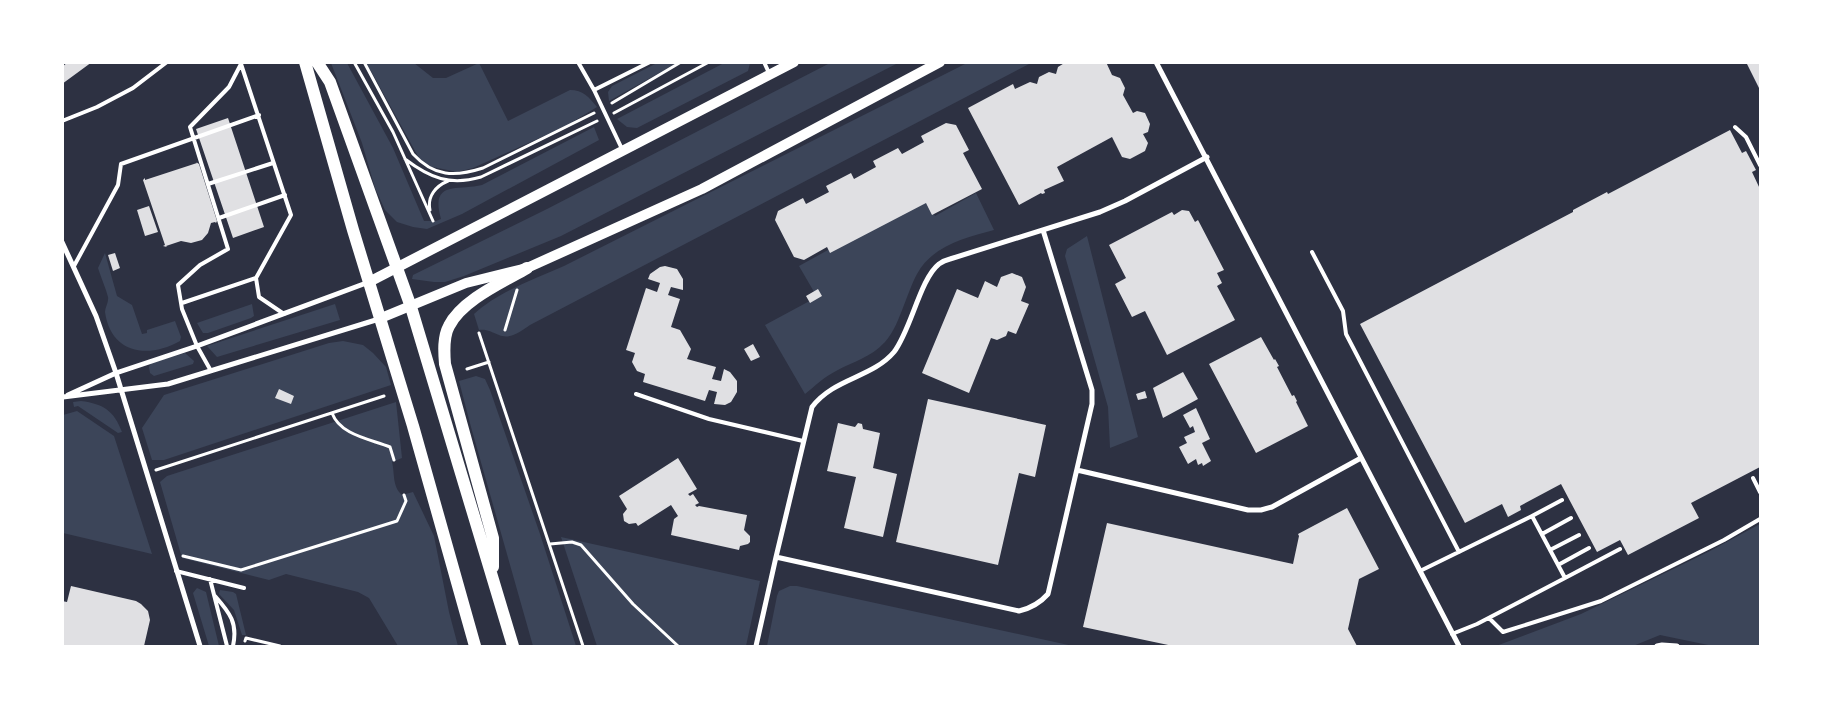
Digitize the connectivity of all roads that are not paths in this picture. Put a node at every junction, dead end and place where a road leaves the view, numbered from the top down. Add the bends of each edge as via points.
1 (168, 62) edge
2 (304, 62) edge
3 (317, 62) edge
4 (578, 62) edge
5 (650, 62) edge
6 (764, 62) edge
7 (794, 62) edge
8 (940, 62) edge
9 (1156, 62) edge
10 (241, 63) edge
11 (770, 75) junction
12 (594, 90) junction
13 (259, 115) junction
14 (62, 121) edge
15 (1735, 127) dead end
16 (194, 137) junction
17 (623, 151) junction
18 (1206, 157) junction
19 (273, 163) junction
20 (1760, 165) edge
21 (208, 184) junction
22 (285, 195) junction
23 (219, 218) junction
24 (1044, 230) junction
25 (62, 242) edge
26 (1312, 252) dead end
27 (74, 266) junction
28 (527, 268) junction
29 (396, 269) junction
30 (256, 278) junction
31 (369, 282) junction
32 (182, 303) junction
33 (411, 307) junction
34 (284, 314) junction
35 (381, 318) junction
36 (197, 346) junction
37 (211, 371) junction
38 (116, 373) junction
39 (121, 391) junction
40 (636, 394) dead end
41 (63, 397) edge
42 (803, 441) junction
43 (1361, 458) junction
44 (1077, 470) junction
45 (1753, 478) dead end
46 (1760, 492) edge
47 (1562, 500) dead end
48 (1532, 516) junction
49 (1572, 518) dead end
50 (1760, 519) edge
51 (1542, 534) junction
52 (1579, 535) dead end
53 (1589, 548) dead end
54 (1550, 550) junction
55 (1620, 550) dead end
56 (1459, 552) junction
57 (776, 556) junction
58 (1558, 565) junction
59 (176, 571) junction
60 (1420, 571) junction
61 (1565, 578) junction
62 (210, 579) junction
63 (493, 580) junction
64 (244, 588) dead end
65 (214, 594) junction
66 (1489, 618) junction
67 (1452, 634) junction
68 (200, 646) edge
69 (226, 646) edge
70 (233, 646) edge
71 (475, 646) edge
72 (513, 646) edge
73 (756, 646) edge
74 (1459, 646) edge
75 (1658, 646) edge
76 (1677, 646) edge

1 - 14 lane via 133,88
2 - 31 main road
3 - 29 main road via 330,82
4 - 12 lane
5 - 12 lane
6 - 11 lane
7 - 11 main road
8 - 28 main road via 702,189
9 - 18 street
10 - 13 lane
10 - 16 lane via 229,87 190,127
11 - 17 main road
12 - 17 lane
13 - 16 lane
13 - 19 lane
15 - 20 lane via 1746,137
16 - 21 lane
16 - 27 lane via 121,164 118,185
17 - 29 main road
18 - 24 street via 1125,201
18 - 43 street
19 - 21 lane
19 - 22 lane
21 - 23 lane
22 - 23 lane
22 - 30 lane via 291,215
23 - 32 lane via 228,249 200,265 178,285
24 - 42 street via 939,264 930,274 900,344 881,364 826,391 818,399 812,407
24 - 44 street via 1092,390 1092,404
25 - 27 street
26 - 56 lane via 1343,311 1346,334
27 - 38 street
28 - 33 main road via 466,283
28 - 63 main road via 472,300 449,326 444,343 445,364 494,538
29 - 31 main road
29 - 33 main road
30 - 32 lane
30 - 34 lane via 259,297
31 - 34 street
31 - 35 main road
32 - 36 lane
33 - 35 main road
33 - 63 main road
34 - 36 street
35 - 37 street
35 - 71 main road
36 - 37 lane
36 - 38 street
37 - 39 street via 168,384
38 - 39 street
38 - 41 street
39 - 41 street
39 - 59 street
40 - 42 lane via 709,419
42 - 57 street
43 - 44 street via 1261,510 1248,510
43 - 60 street
44 - 57 street via 1048,594 1031,608 1020,611
45 - 46 lane
47 - 48 lane
48 - 51 lane
48 - 56 lane
49 - 51 lane
50 - 66 lane via 1601,601 1503,632
51 - 54 lane
52 - 54 lane
53 - 58 lane
54 - 58 lane
55 - 61 lane
56 - 60 lane
57 - 73 street
58 - 61 lane
59 - 62 lane
59 - 68 street
60 - 67 street
61 - 66 lane
62 - 64 lane
62 - 65 lane
63 - 72 main road
65 - 69 lane
65 - 70 lane via 230,612 236,634
66 - 67 lane
67 - 74 street
75 - 76 street

